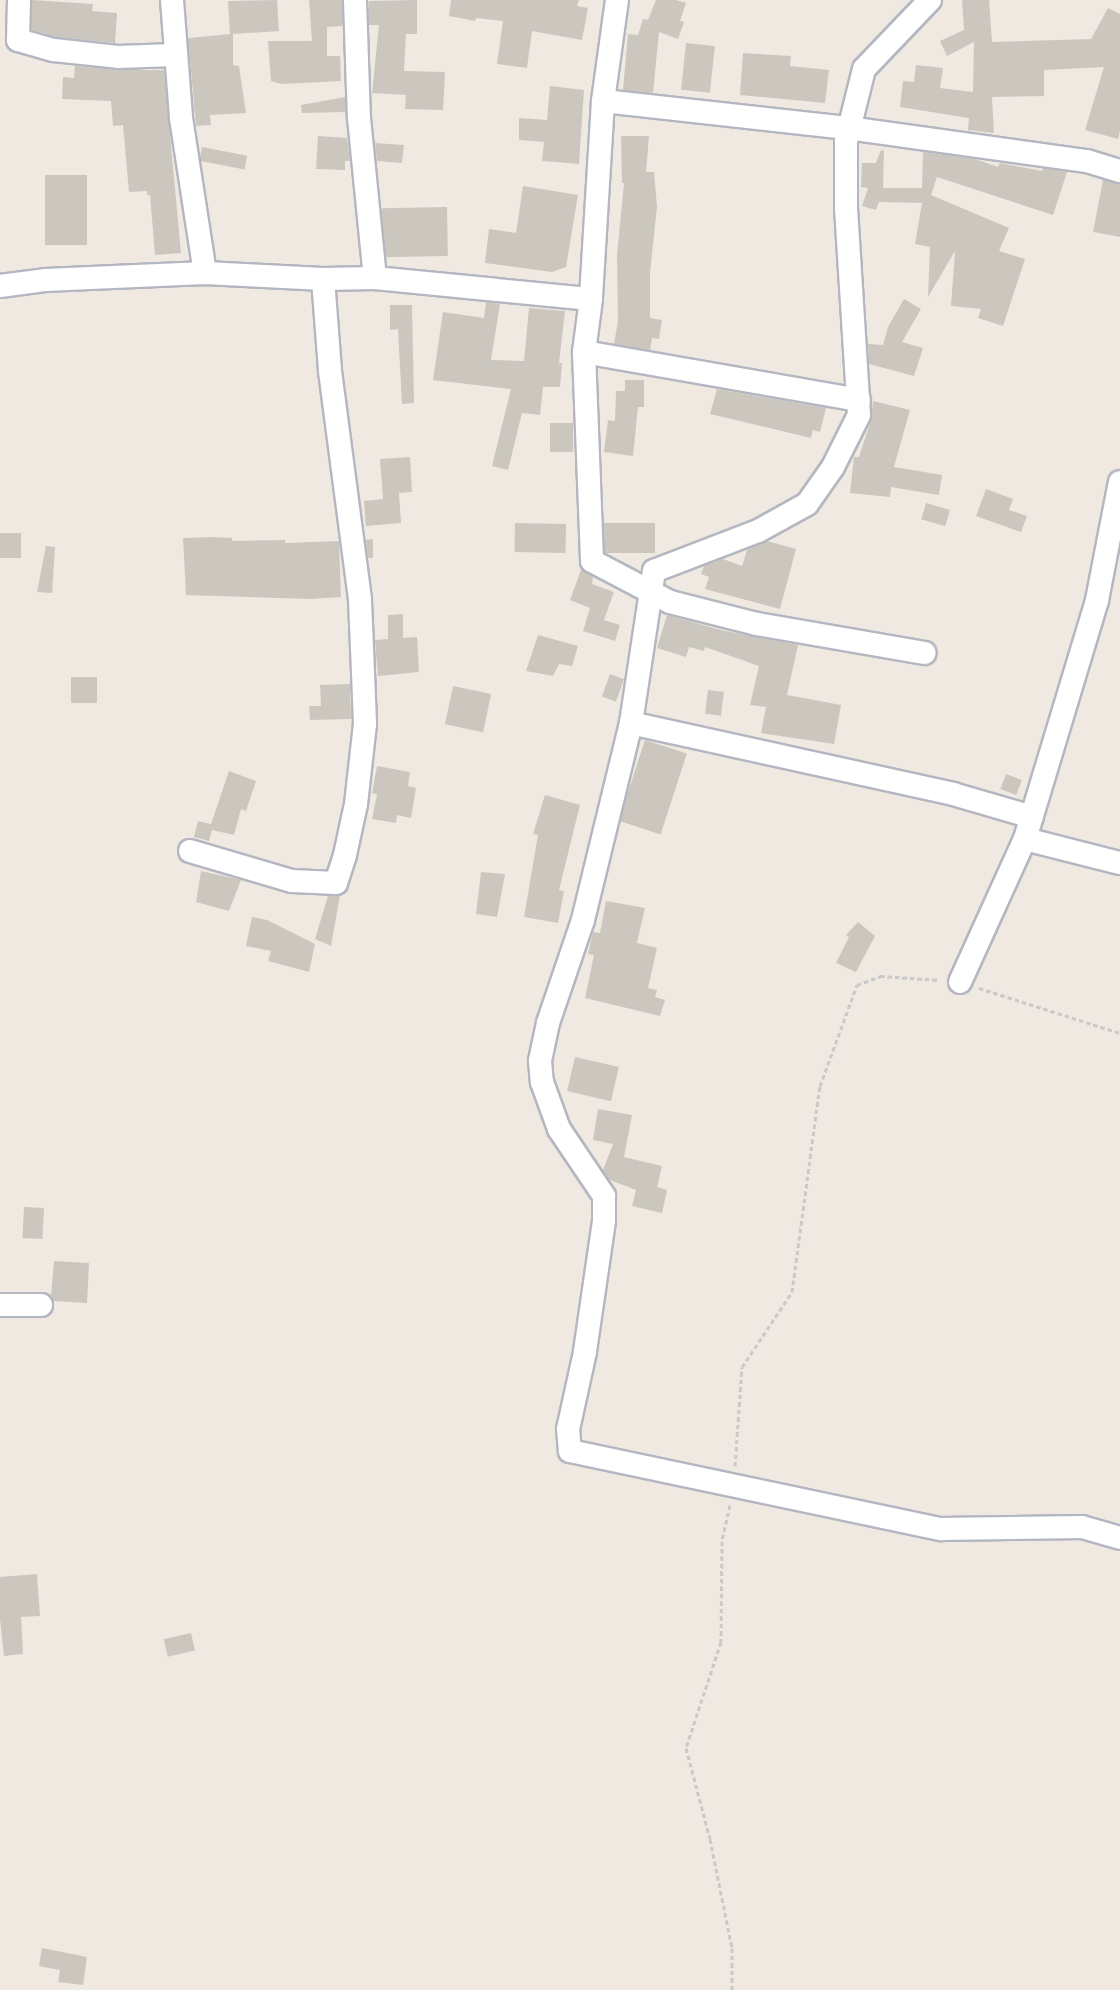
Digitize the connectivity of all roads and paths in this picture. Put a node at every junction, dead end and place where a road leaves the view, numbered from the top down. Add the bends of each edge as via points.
1 (19, 0) edge
2 (172, 0) edge
3 (355, 0) edge
4 (930, 0) edge
5 (613, 1) edge
6 (9, 37) edge
7 (174, 55) junction
8 (603, 101) junction
9 (848, 128) junction
10 (1120, 171) edge
11 (205, 273) junction
12 (375, 278) junction
13 (323, 279) junction
14 (0, 286) edge
15 (591, 299) junction
16 (584, 352) junction
17 (859, 400) junction
18 (1120, 482) edge
19 (651, 594) junction
20 (925, 653) dead end
21 (631, 723) junction
22 (1032, 817) junction
23 (1025, 839) junction
24 (190, 851) dead end
25 (1120, 863) edge
26 (960, 982) junction
27 (1120, 1033) edge
28 (0, 1305) edge
29 (40, 1305) dead end
30 (734, 1486) junction
31 (1120, 1538) edge
32 (732, 1990) edge

1 - 6 street
2 - 7 street
3 - 12 street via 359,118
4 - 9 street via 864,69
5 - 8 street
6 - 7 street via 86,54
7 - 11 street
8 - 9 street
8 - 15 street
9 - 10 street via 1087,161
9 - 17 street via 846,208
11 - 13 street
11 - 14 street via 45,280
12 - 13 street
12 - 15 street
13 - 24 street via 330,370 360,610 365,724 347,845 336,883 292,881
15 - 16 street
16 - 17 street
16 - 19 street via 592,561
17 - 19 street via 859,415 807,504 758,531 654,572
18 - 22 street via 1097,600
19 - 20 street via 757,624
19 - 21 street
21 - 22 street via 953,794
21 - 30 street via 583,920 548,1023 540,1061 542,1083 559,1129 604,1196 604,1221 585,1352 568,1429 570,1451
22 - 23 street
23 - 25 street
23 - 26 street
26 - 27 path
26 - 30 path via 880,976 856,985 820,1086 792,1292 742,1367
28 - 29 street
30 - 31 street via 941,1529 1082,1527
30 - 32 path via 722,1541 721,1642 686,1748 732,1948

